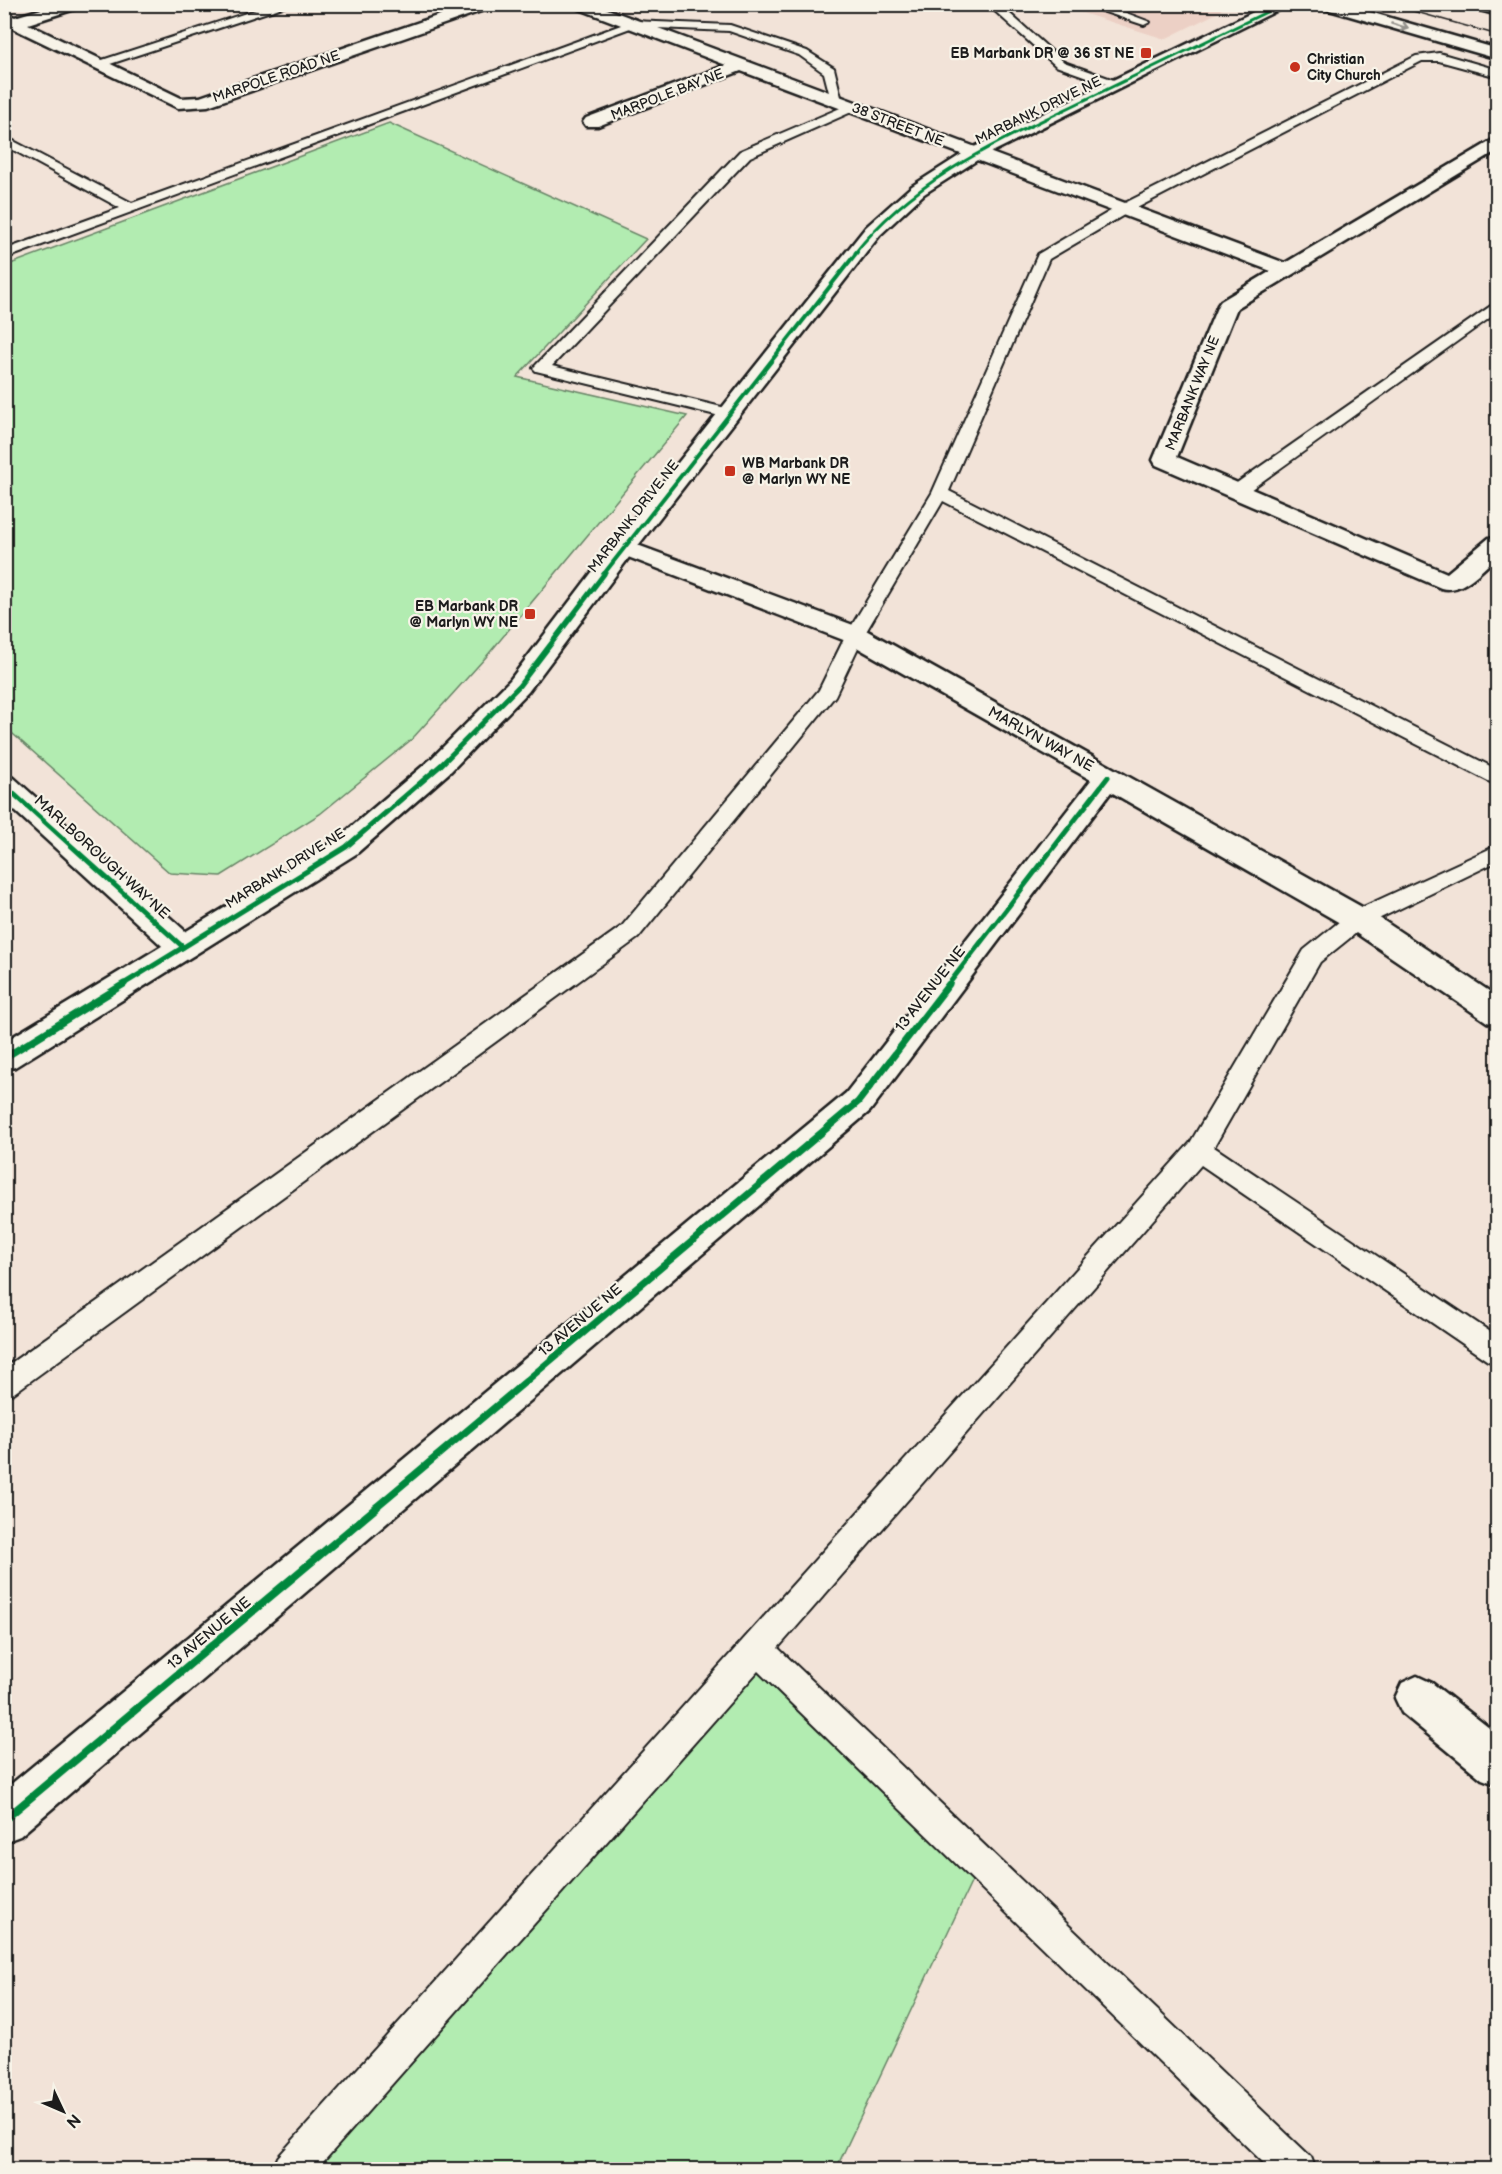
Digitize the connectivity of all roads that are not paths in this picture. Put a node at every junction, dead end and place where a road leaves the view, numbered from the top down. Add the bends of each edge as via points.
1 (76, 4) edge
2 (287, 4) edge
3 (488, 4) edge
4 (579, 4) edge
5 (992, 4) edge
6 (1112, 4) edge
7 (1283, 4) edge
8 (1324, 4) edge
9 (1474, 4) edge
10 (1497, 11) edge
11 (1249, 12) edge
12 (9, 21) edge
13 (1144, 22) dead end
14 (632, 24) junction
15 (1497, 54) edge
16 (97, 65) junction
17 (741, 65) junction
18 (1497, 74) edge
19 (1119, 84) junction
20 (844, 104) junction
21 (592, 123) dead end
22 (4, 140) edge
23 (1497, 142) edge
24 (976, 153) junction
25 (132, 208) junction
26 (1124, 209) junction
27 (4, 255) edge
28 (1284, 269) junction
29 (1497, 305) edge
30 (728, 413) junction
31 (1237, 491) junction
32 (940, 493) junction
33 (1497, 543) edge
34 (624, 547) junction
35 (855, 635) junction
36 (1108, 777) junction
37 (1497, 779) edge
38 (4, 785) edge
39 (1497, 852) edge
40 (1358, 919) junction
41 (183, 947) junction
42 (1497, 1013) edge
43 (4, 1058) edge
44 (1199, 1150) junction
45 (1497, 1352) edge
46 (4, 1384) edge
47 (757, 1649) junction
48 (1417, 1698) dead end
49 (1497, 1763) edge
50 (4, 1820) edge
51 (291, 2169) edge
52 (1298, 2169) edge

1 - 12 street
2 - 16 lane
3 - 16 street, MARPOLE ROAD NE via 202,102 178,103
4 - 14 street, 38 STREET NE
5 - 19 lane via 1060,64
6 - 13 lane via 1103,8
7 - 11 street, MARBANK DRIVE NE
8 -> 15 street
9 - 10 street
11 - 19 street, MARBANK DRIVE NE
12 - 16 street, MARPOLE ROAD NE
14 - 17 street, 38 STREET NE
14 - 20 lane via 730,28 803,53 830,70
14 - 25 lane
17 - 20 street, 38 STREET NE
17 - 21 street, MARPOLE BAY NE
18 - 26 lane via 1439,57 1420,58
19 - 24 street, MARBANK DRIVE NE
20 - 24 street, 38 STREET NE
20 - 30 lane via 745,154 541,368
22 - 25 lane
23 - 28 street, MARBANK WAY NE
24 - 26 street, 38 STREET NE
24 - 30 street, MARBANK DRIVE NE via 918,189 873,231
25 - 27 lane
26 - 28 street, 38 STREET NE
26 - 32 lane via 1043,258
28 - 31 street, MARBANK WAY NE via 1228,304 1164,460
29 - 31 lane
30 - 34 street, MARBANK DRIVE NE
31 - 33 street, MARBANK WAY NE via 1450,584
32 - 35 lane
32 - 37 lane
34 - 35 street, MARLYN WAY NE
34 - 41 street, MARBANK DRIVE NE via 519,686 441,765 346,847
35 - 36 street, MARLYN WAY NE
35 - 46 lane via 828,692 630,932
36 - 40 street, MARLYN WAY NE
36 - 50 street, 13 AVENUE NE via 858,1102
38 - 41 street, MARLBOROUGH WAY NE
39 - 40 lane
40 - 42 street, MARLYN WAY NE
40 - 44 lane via 1312,956
41 - 43 street, MARBANK DRIVE NE
44 - 45 lane
44 - 47 lane
47 - 51 lane
47 - 52 lane
48 - 49 street

